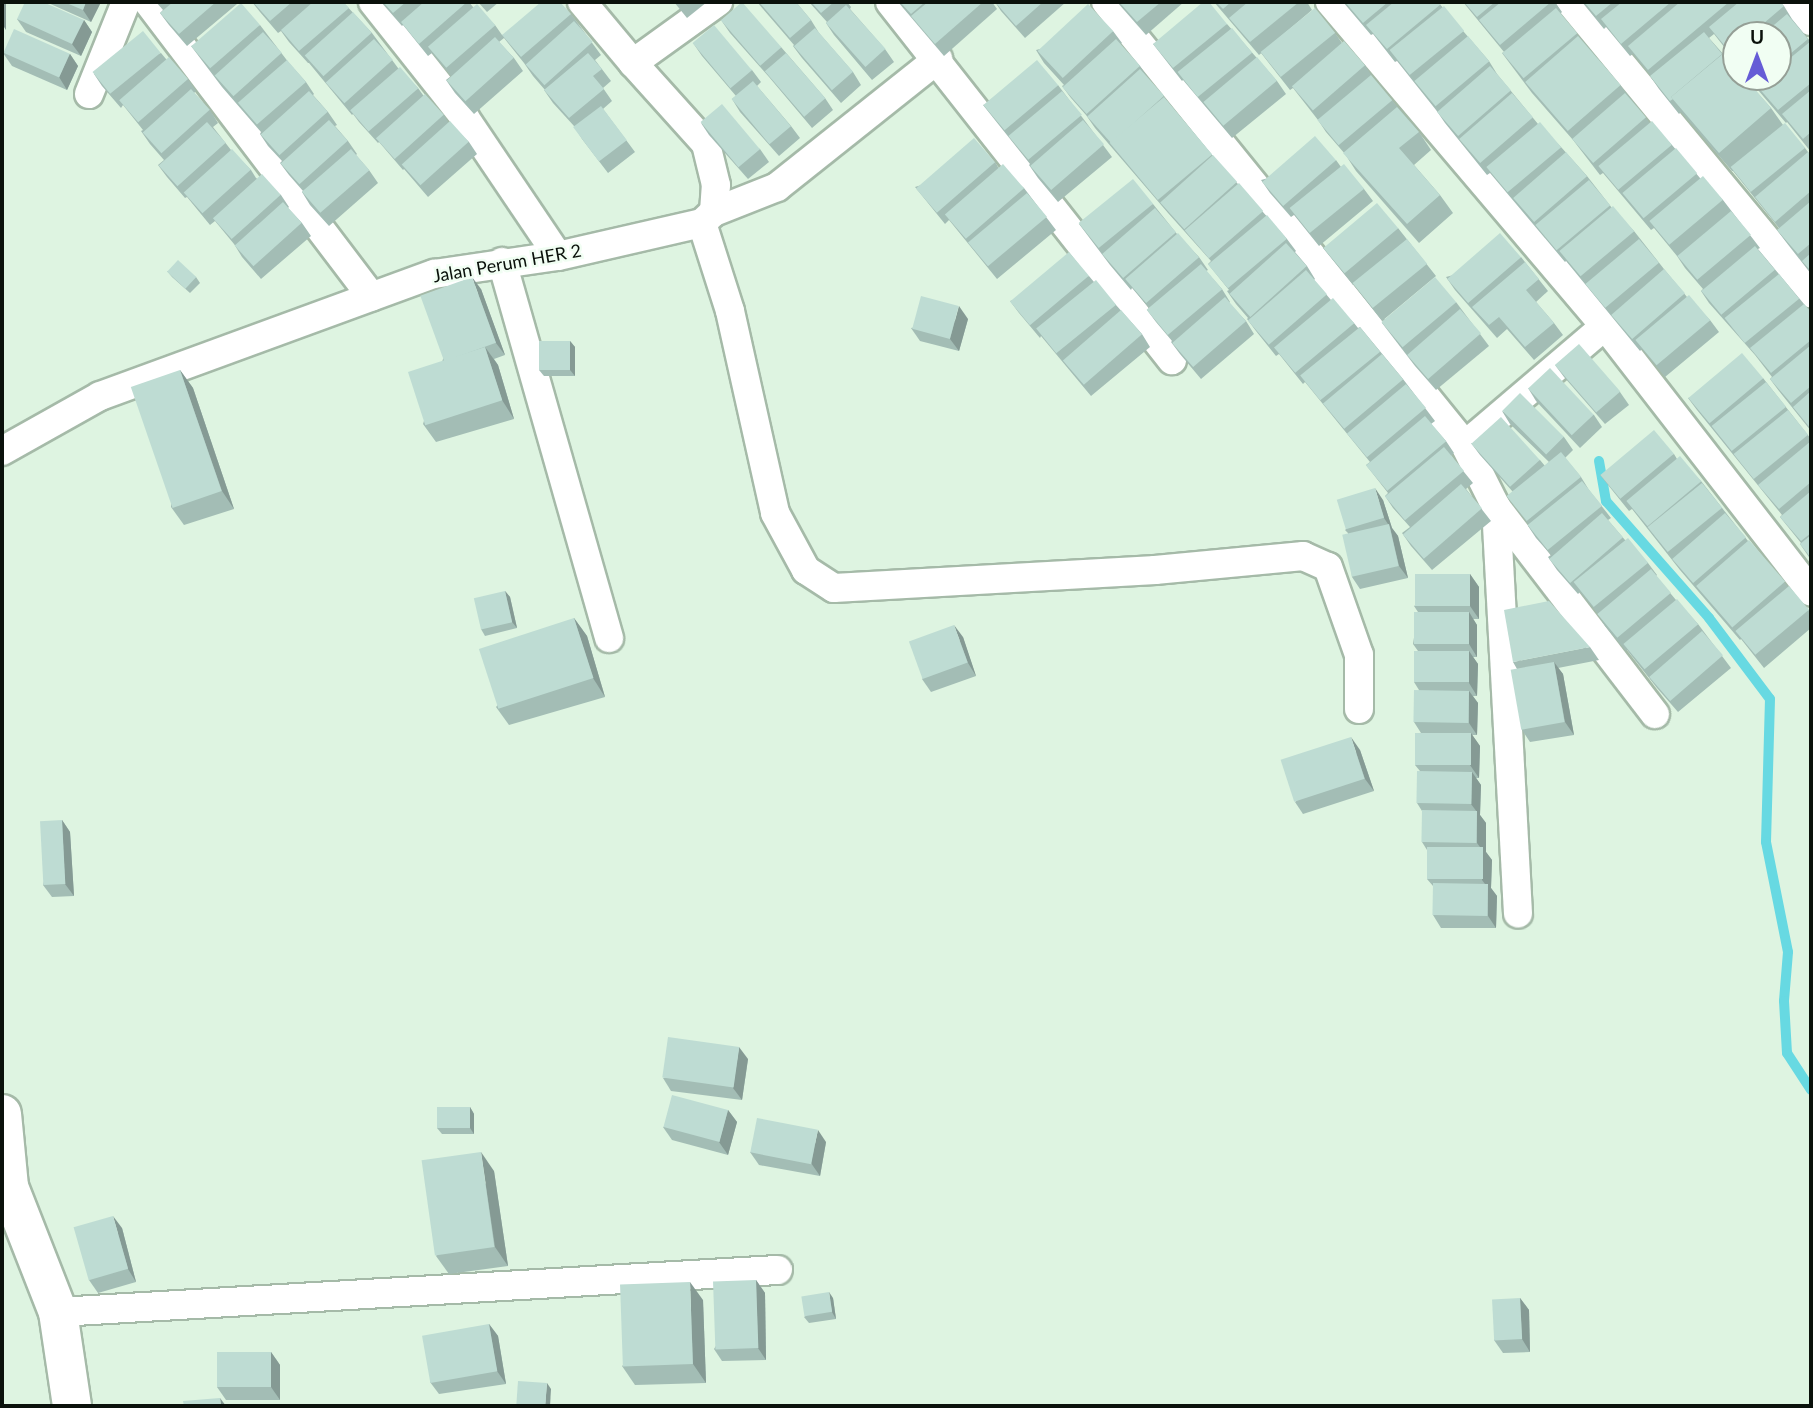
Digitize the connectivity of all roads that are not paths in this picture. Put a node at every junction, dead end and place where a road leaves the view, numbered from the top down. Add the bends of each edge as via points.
1 (126, 2) edge
2 (148, 2) edge
3 (373, 2) edge
4 (582, 2) edge
5 (718, 2) edge
6 (890, 2) edge
7 (1106, 2) edge
8 (1330, 2) edge
9 (1570, 2) edge
10 (1795, 2) edge
11 (1811, 21) edge
12 (938, 59) junction
13 (633, 64) junction
14 (89, 94) dead end
15 (708, 218) junction
16 (558, 256) junction
17 (502, 262) junction
18 (1811, 293) edge
19 (372, 297) junction
20 (1605, 326) junction
21 (1172, 360) edge
22 (1465, 445) junction
23 (2, 451) edge
24 (1496, 507) junction
25 (1811, 592) edge
26 (608, 638) dead end
27 (1359, 709) dead end
28 (1655, 714) dead end
29 (1518, 913) dead end
30 (2, 1114) edge
31 (8, 1202) edge
32 (778, 1270) dead end
33 (58, 1312) junction
34 (72, 1406) edge

1 - 14 street
2 - 19 street
3 - 16 street via 465,118
4 - 13 street
5 - 13 street
6 - 12 street
7 - 22 street
8 - 20 street
9 - 18 street
10 - 11 street
12 - 15 street, Jalan Perum HER 2 via 777,187
12 - 21 street
13 - 15 street via 706,144 716,186
15 - 16 street, Jalan Perum HER 2
15 - 27 street via 775,513 806,570 834,588 1155,570 1303,556 1328,567 1359,655
16 - 17 street, Jalan Perum HER 2
17 - 19 street, Jalan Perum HER 2 via 433,274
17 - 26 street
19 - 23 street, Jalan Perum HER 2 via 100,396
20 - 22 street
20 - 25 street
22 - 24 street
24 - 28 street
24 - 29 street
30 - 31 street
31 - 33 street
32 - 33 street
33 - 34 street

